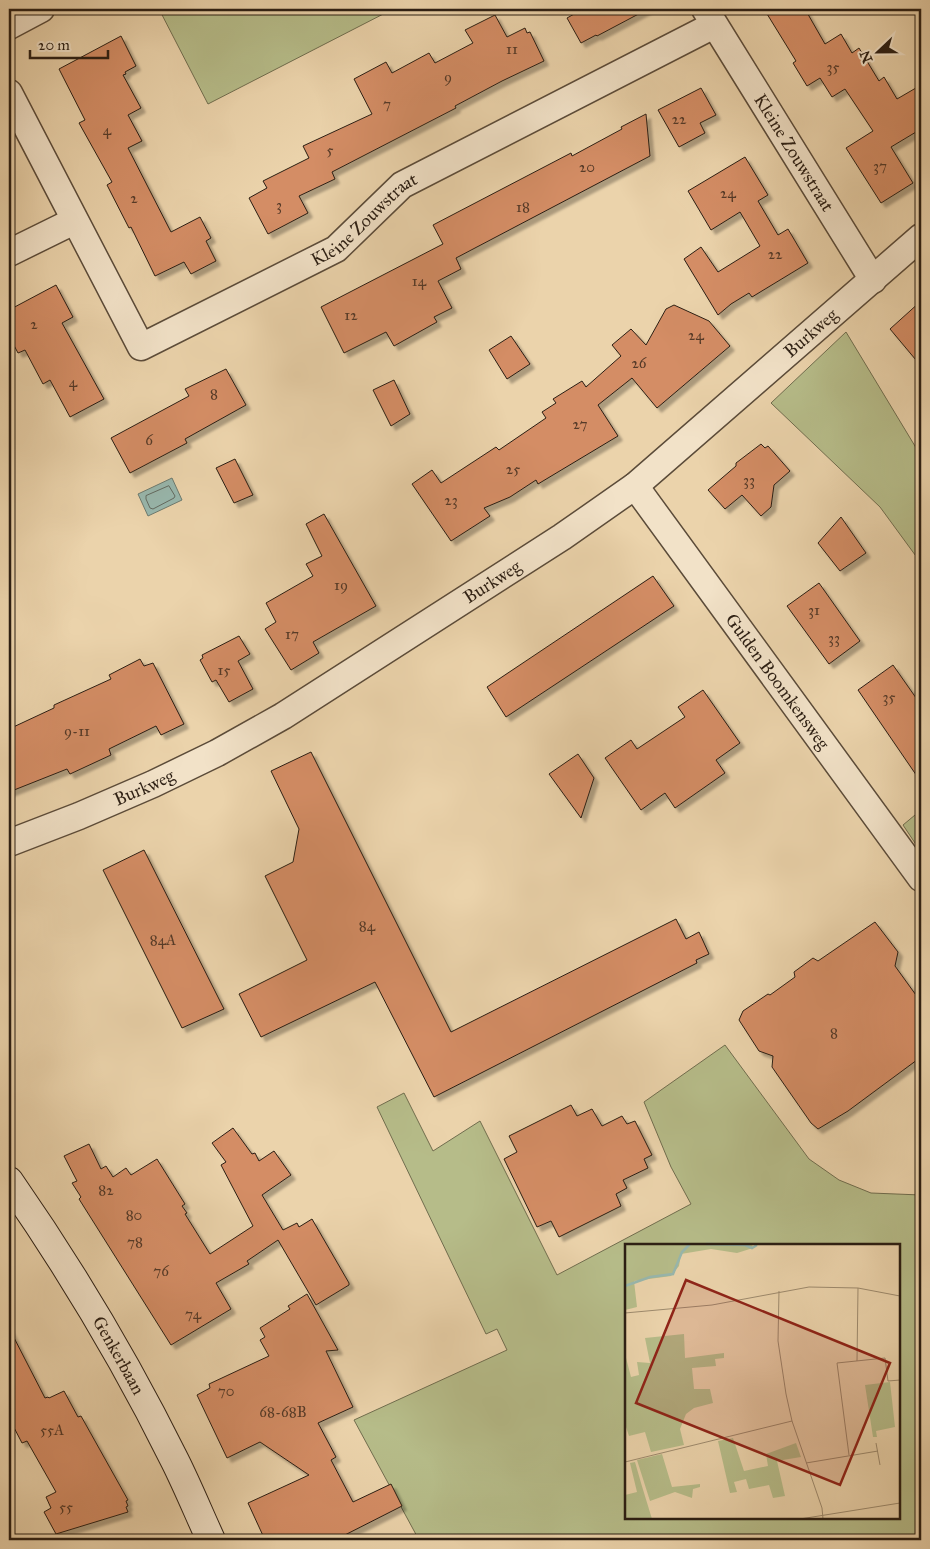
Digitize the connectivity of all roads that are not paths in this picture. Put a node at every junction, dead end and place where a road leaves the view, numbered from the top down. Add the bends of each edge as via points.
1 (41, 9) edge
2 (709, 17) edge
3 (9, 26) edge
4 (9, 93) edge
5 (74, 221) junction
6 (921, 237) edge
7 (9, 253) edge
8 (873, 280) junction
9 (635, 486) junction
10 (9, 843) edge
11 (921, 878) edge
12 (9, 1181) edge
13 (211, 1540) edge

1 - 3 street
2 - 5 street, Kleine Zouwstraat via 402,185 336,249 141,347
2 - 8 street, Kleine Zouwstraat
4 - 5 street
5 - 7 street
6 - 8 street, Burkweg
8 - 9 street, Burkweg
9 - 10 street, Burkweg via 483,589 283,716 153,784
9 - 11 street, Gulden Boomkensweg
12 - 13 street, Genkerbaan via 92,1308 136,1386

